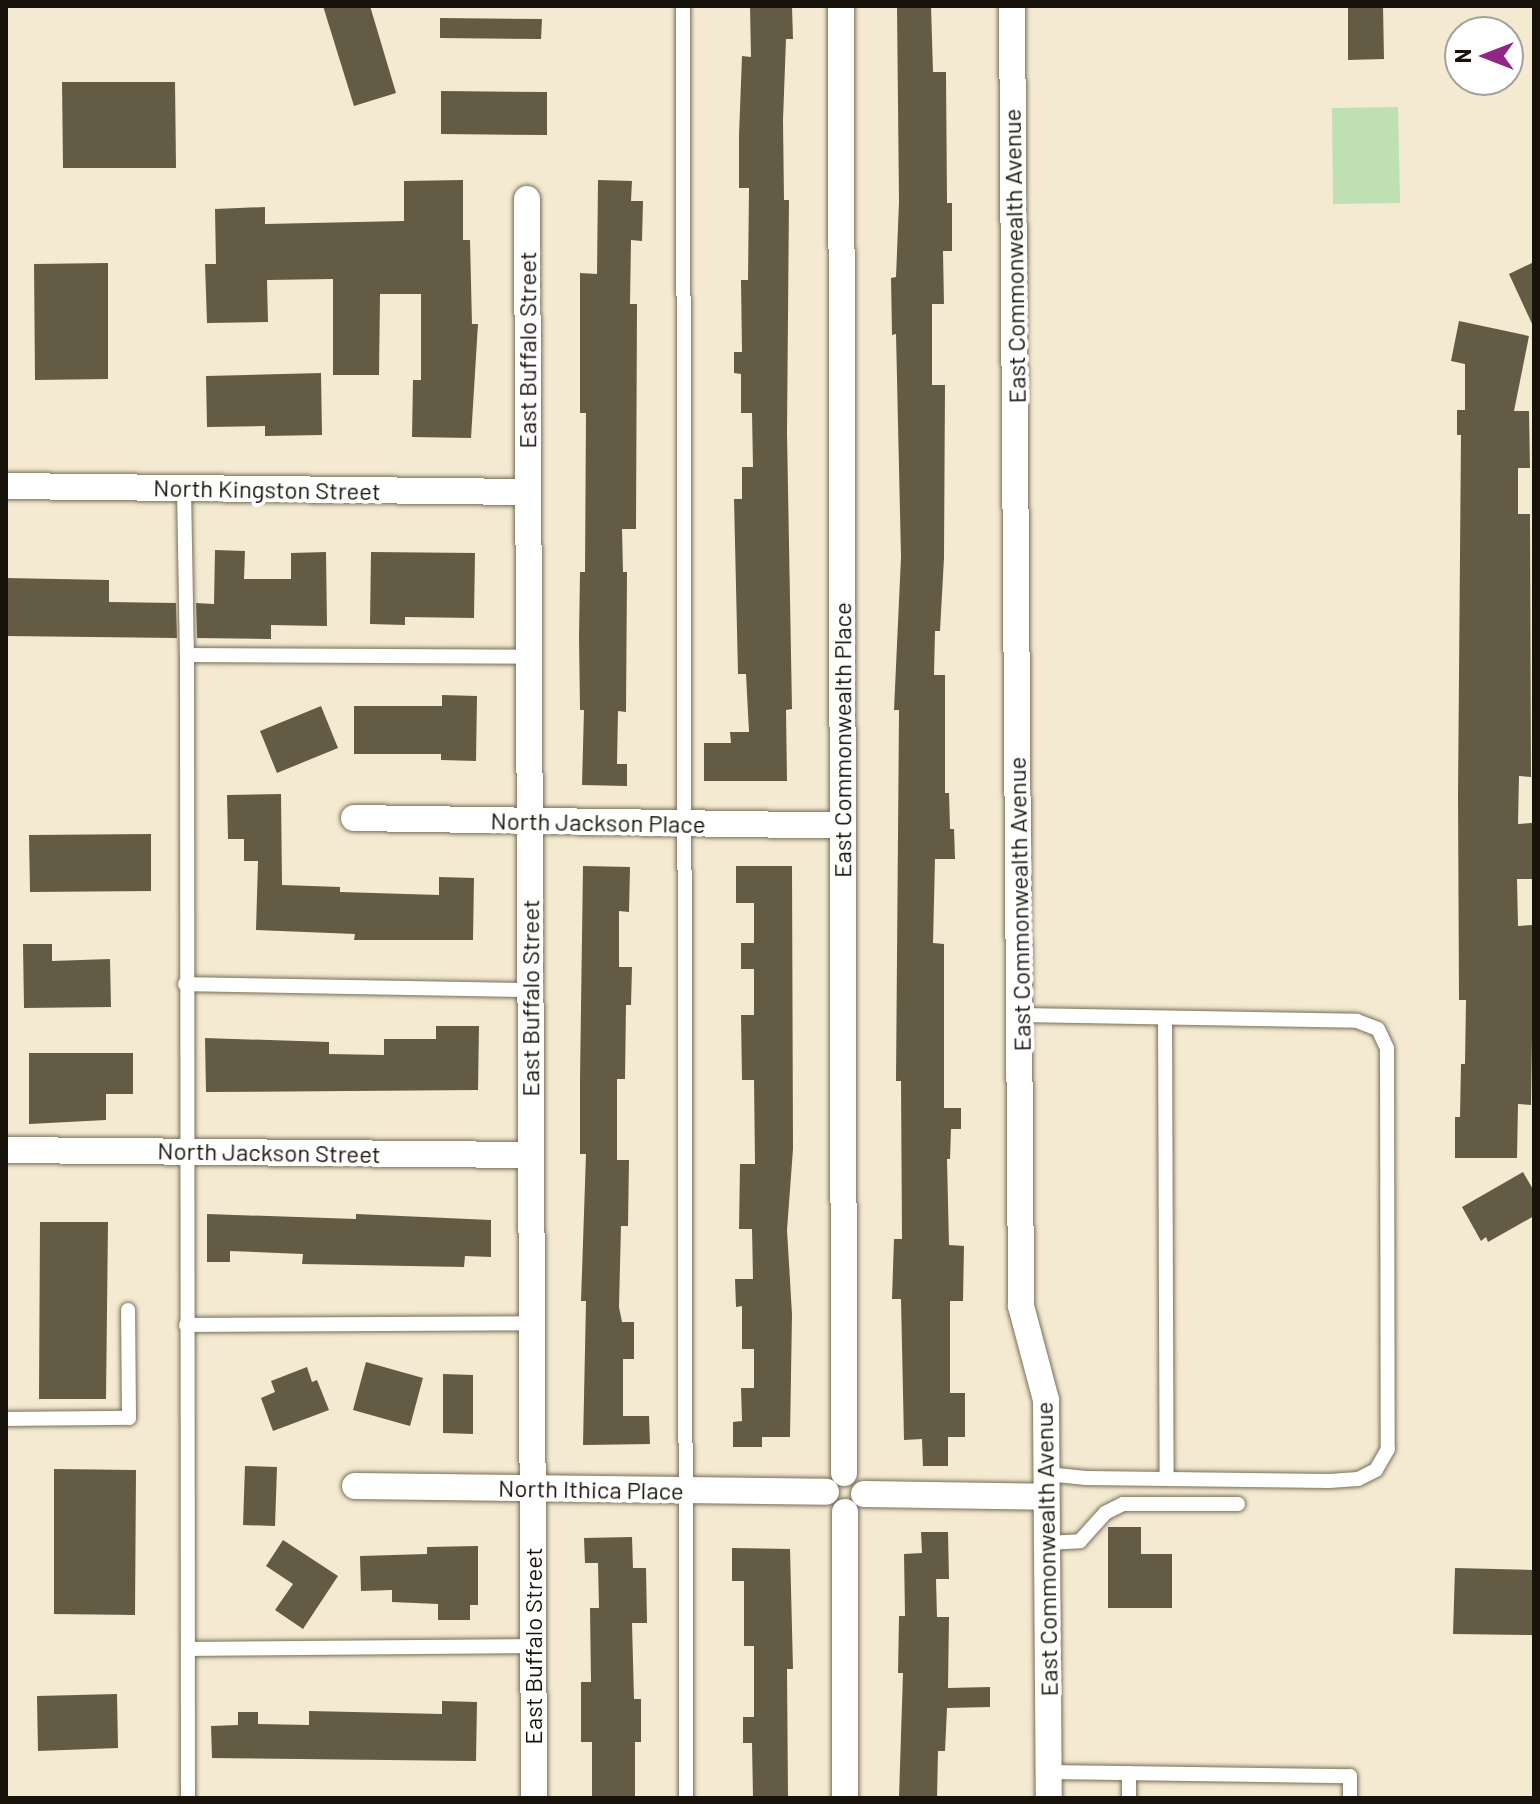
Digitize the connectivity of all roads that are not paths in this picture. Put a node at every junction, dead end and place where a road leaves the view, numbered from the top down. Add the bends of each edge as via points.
1 (683, 6) edge
2 (841, 6) edge
3 (1012, 6) edge
4 (527, 199) dead end
5 (6, 486) edge
6 (184, 488) junction
7 (528, 492) junction
8 (187, 655) junction
9 (529, 657) junction
10 (354, 818) dead end
11 (530, 821) junction
12 (685, 823) junction
13 (842, 826) junction
14 (185, 984) junction
15 (530, 990) junction
16 (1021, 1015) junction
17 (1165, 1018) junction
18 (6, 1150) edge
19 (186, 1151) junction
20 (531, 1155) junction
21 (128, 1310) dead end
22 (532, 1323) junction
23 (186, 1325) junction
24 (6, 1419) edge
25 (844, 1473) junction
26 (1167, 1478) junction
27 (1046, 1485) junction
28 (355, 1486) dead end
29 (533, 1489) junction
30 (688, 1491) junction
31 (826, 1492) junction
32 (855, 1503) junction
33 (1238, 1504) dead end
34 (1047, 1543) junction
35 (533, 1646) junction
36 (188, 1649) junction
37 (1048, 1772) junction
38 (1129, 1773) junction
39 (188, 1798) edge
40 (534, 1798) edge
41 (686, 1798) edge
42 (845, 1798) edge
43 (1049, 1798) edge
44 (1129, 1798) edge
45 (1350, 1798) edge

1 - 12 lane
2 - 13 street, East Commonwealth Place
3 - 16 street, East Commonwealth Avenue
4 - 7 street, East Buffalo Street
5 - 6 street, North Kingston Street
6 - 7 street, North Kingston Street
6 - 8 lane
7 - 9 street, East Buffalo Street
8 - 9 lane
8 - 14 lane
9 - 11 street, East Buffalo Street
10 - 11 street, North Jackson Place
11 - 12 street, North Jackson Place
11 - 15 street, East Buffalo Street
12 - 13 street, North Jackson Place
12 - 30 lane
13 - 25 street, East Commonwealth Place
14 - 15 lane
14 - 19 lane
15 - 20 street, East Buffalo Street
16 - 17 lane
16 - 27 street, East Commonwealth Avenue via 1021,1306 1046,1400
17 - 26 lane
17 - 26 lane via 1357,1021 1378,1029 1387,1048 1388,1449 1376,1470 1358,1479
18 - 19 street, North Jackson Street
19 - 20 street, North Jackson Street
19 - 23 lane
20 - 22 street, East Buffalo Street
21 - 24 lane via 129,1418
22 - 23 lane
22 - 29 street, East Buffalo Street
23 - 36 lane
25 - 31 street via 833,1478
25 - 32 street via 857,1477
26 - 27 lane via 1086,1478
27 - 32 street
27 - 34 street, East Commonwealth Avenue
28 - 29 street, North Ithica Place
29 - 30 street, North Ithica Place
29 - 35 street, East Buffalo Street
30 - 31 street, North Ithica Place
30 - 41 lane
31 - 32 street via 832,1507
32 - 42 street
33 - 34 lane via 1123,1504 1105,1513 1080,1541
34 - 37 street, East Commonwealth Avenue
35 - 36 lane
35 - 40 street, East Buffalo Street
36 - 39 lane
37 - 38 lane
37 - 43 street, East Commonwealth Avenue
38 - 44 lane
38 - 45 lane via 1350,1776

